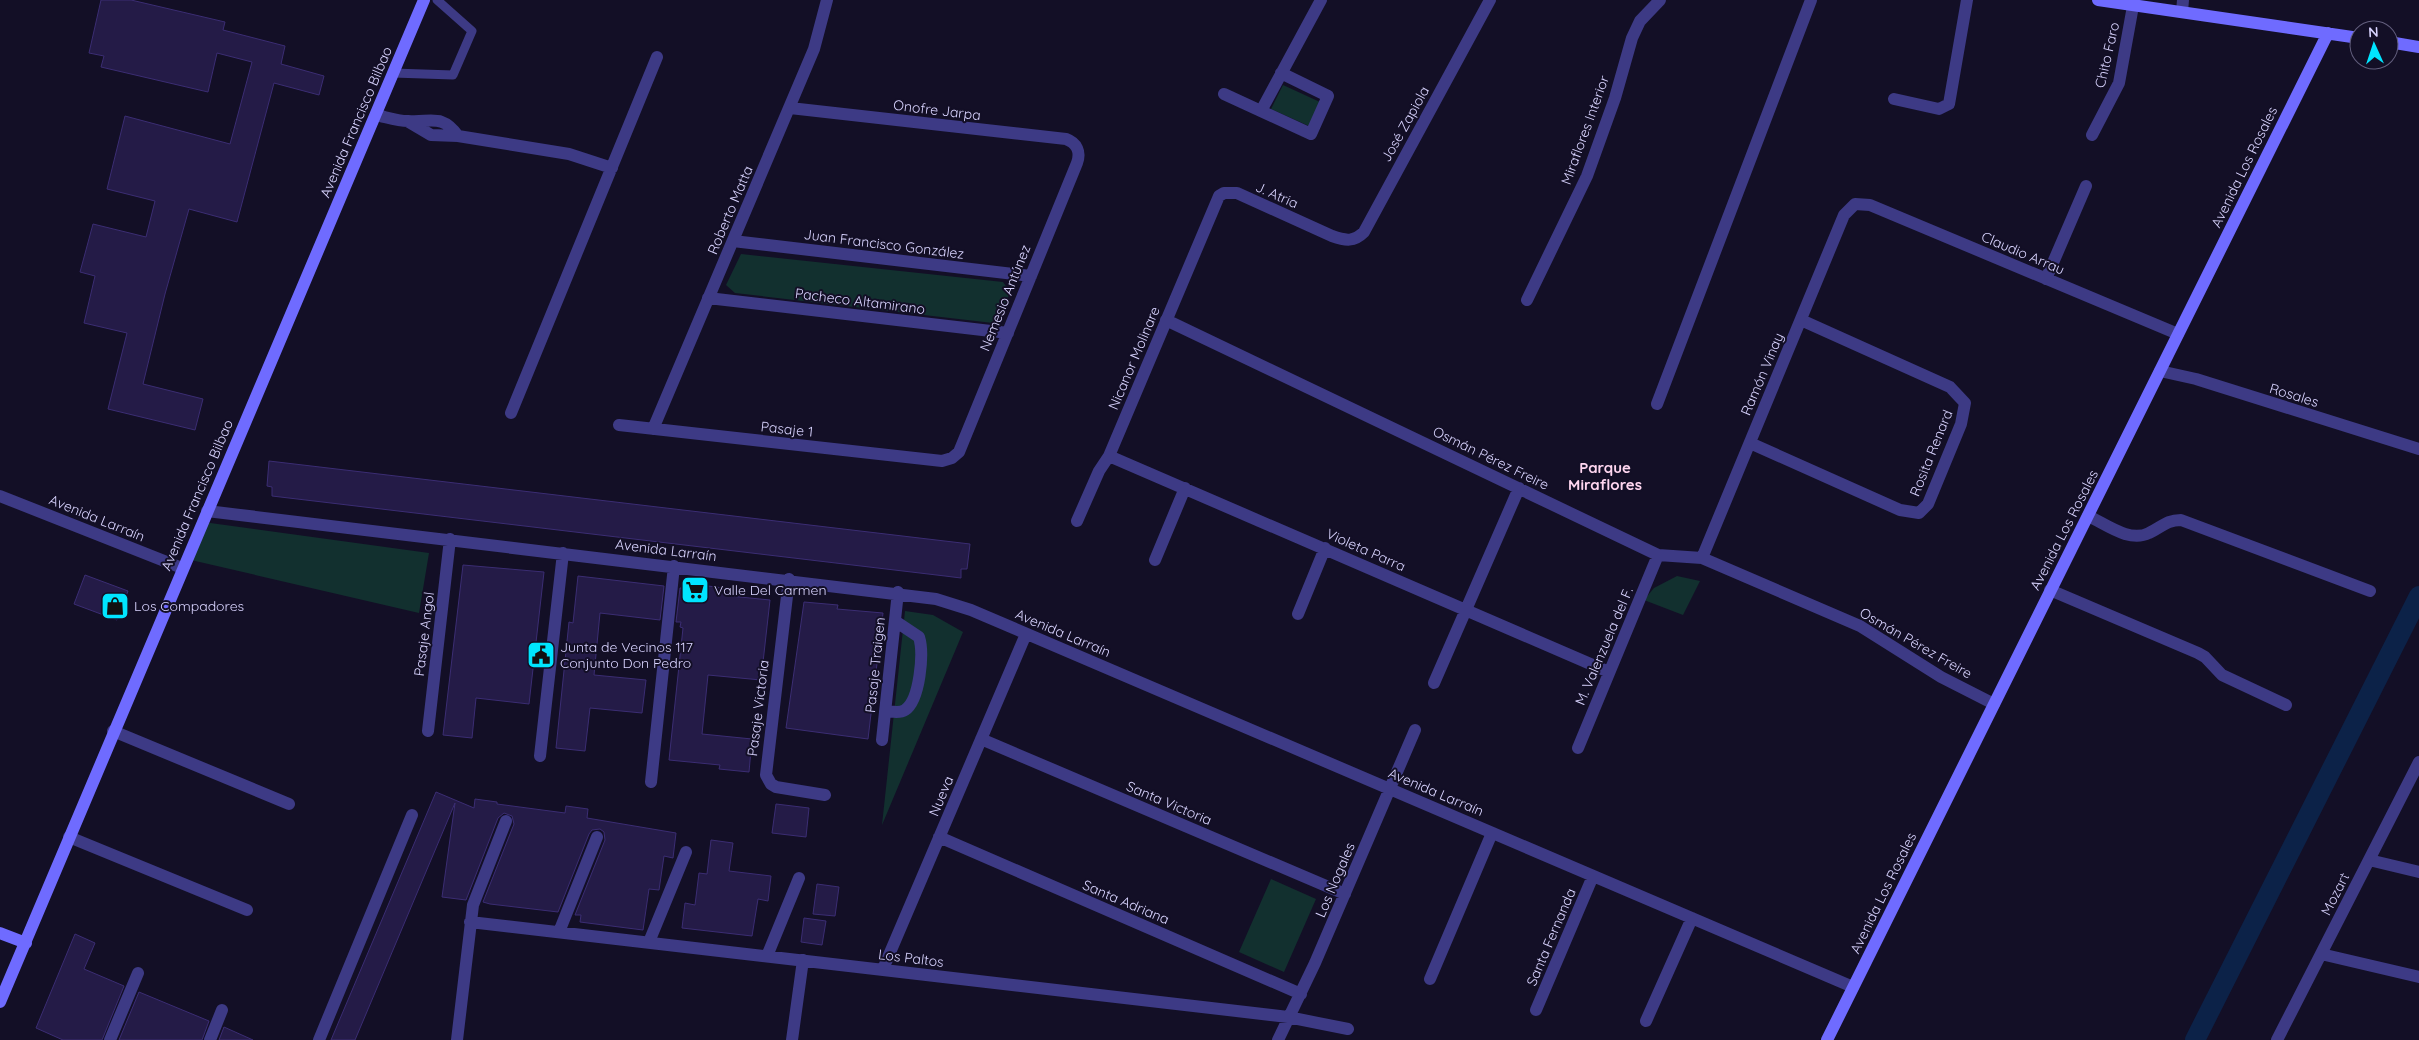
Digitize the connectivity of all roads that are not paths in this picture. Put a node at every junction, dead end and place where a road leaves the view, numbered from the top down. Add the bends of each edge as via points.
1 (424, 0) edge
2 (437, 0) edge
3 (827, 0) edge
4 (1321, 0) edge
5 (1490, 0) edge
6 (1660, 0) edge
7 (1812, 0) edge
8 (1967, 0) edge
9 (2098, 0) edge
10 (2133, 6) junction
11 (2183, 6) edge
12 (2328, 33) junction
13 (2349, 36) edge
14 (2399, 44) edge
15 (2419, 47) edge
16 (658, 58) dead end
17 (393, 73) junction
18 (1282, 73) junction
19 (1224, 94) dead end
20 (1894, 99) dead end
21 (790, 108) junction
22 (1261, 111) junction
23 (376, 115) junction
24 (2092, 135) dead end
25 (1078, 147) joint
26 (612, 168) junction
27 (2086, 186) dead end
28 (1214, 204) joint
29 (1855, 204) joint
30 (1332, 236) joint
31 (733, 241) junction
32 (1031, 276) junction
33 (2046, 279) junction
34 (708, 298) junction
35 (1526, 300) dead end
36 (1166, 320) junction
37 (1801, 320) junction
38 (1008, 333) junction
39 (2178, 334) junction
40 (2160, 371) junction
41 (1657, 404) dead end
42 (511, 413) dead end
43 (619, 425) dead end
44 (653, 429) junction
45 (1750, 442) junction
46 (2419, 449) edge
47 (1109, 456) junction
48 (952, 458) joint
49 (1184, 488) junction
50 (1519, 488) junction
51 (0, 496) edge
52 (206, 511) junction
53 (2088, 516) junction
54 (1077, 521) dead end
55 (450, 540) junction
56 (1325, 548) junction
57 (564, 553) junction
58 (1658, 555) junction
59 (1702, 558) junction
60 (1155, 560) dead end
61 (674, 566) junction
62 (182, 568) junction
63 (789, 580) junction
64 (2050, 590) junction
65 (898, 592) junction
66 (2370, 592) dead end
67 (1466, 610) junction
68 (1298, 614) dead end
69 (895, 621) junction
70 (1026, 634) junction
71 (1610, 672) junction
72 (1434, 683) dead end
73 (1994, 704) junction
74 (2286, 705) dead end
75 (885, 711) junction
76 (1415, 730) dead end
77 (113, 731) junction
78 (428, 731) dead end
79 (981, 739) junction
80 (882, 740) dead end
81 (1578, 748) dead end
82 (540, 756) dead end
83 (2418, 768) edge
84 (651, 782) dead end
85 (1390, 788) junction
86 (825, 795) dead end
87 (289, 804) dead end
88 (412, 815) dead end
89 (506, 821) dead end
90 (1492, 833) junction
91 (69, 837) junction
92 (597, 837) dead end
93 (940, 837) junction
94 (686, 852) dead end
95 (2369, 860) junction
96 (2419, 872) edge
97 (1593, 876) junction
98 (799, 878) dead end
99 (1346, 894) junction
100 (247, 910) dead end
101 (1692, 918) junction
102 (470, 922) junction
103 (559, 932) junction
104 (0, 933) edge
105 (649, 942) junction
106 (26, 943) junction
107 (2321, 954) junction
108 (767, 956) junction
109 (803, 960) junction
110 (883, 969) junction
111 (138, 973) dead end
112 (2419, 977) edge
113 (1430, 979) dead end
114 (1853, 987) junction
115 (1300, 994) junction
116 (0, 1002) edge
117 (222, 1010) dead end
118 (1536, 1010) dead end
119 (1288, 1017) junction
120 (1646, 1021) dead end
121 (1348, 1029) dead end
122 (110, 1040) edge
123 (210, 1040) edge
124 (319, 1040) edge
125 (457, 1040) edge
126 (792, 1040) edge
127 (1278, 1040) edge
128 (1827, 1040) edge
129 (2277, 1040) edge

1 - 17 main road, Avenida Francisco Bilbao
2 - 17 lane via 472,31 454,75
3 - 21 street, Roberto Matta via 814,49
4 - 18 street
5 - 30 street, José Zapiola via 1364,232 1351,240
6 - 35 street, Miraflores Interior via 1640,21 1632,38 1587,176
7 - 41 street
8 - 20 street via 1950,100 1946,107 1939,109
9 - 10 main road
10 - 11 main road
10 - 24 street, Chito Faro via 2119,83
11 - 12 main road
12 - 13 main road
12 - 39 main road, Avenida Los Rosales
14 - 15 main road
16 - 26 street
17 - 23 main road, Avenida Francisco Bilbao
18 - 22 street
18 - 22 street via 1328,96 1311,134
19 - 22 street
21 - 25 street, Onofre Jarpa via 1066,140
21 - 31 street, Roberto Matta
23 - 26 street via 409,122 431,135 458,136 569,154
23 - 52 main road, Avenida Francisco Bilbao
25 - 32 street, Nemesio Antúnez via 1079,158
26 - 42 street
27 - 33 street
28 - 30 street, J. Atria via 1224,193 1236,193
28 - 36 street, Nicanor Molinare
29 - 33 street, Claudio Arrau via 1870,205
29 - 37 street, Ramón Vinay via 1844,216
31 - 32 street, Juan Francisco González
31 - 34 street, Roberto Matta
32 - 38 street, Nemesio Antúnez
33 - 39 street, Claudio Arrau
34 - 38 street, Pacheco Altamirano
34 - 44 street, Roberto Matta
36 - 47 street, Nicanor Molinare
36 - 50 street, Osmán Pérez Freire
37 - 45 street, Ramón Vinay
37 - 45 street, Rosita Renard via 1950,387 1965,403 1954,442 1928,504 1919,513 1900,510
38 - 48 street, Nemesio Antúnez via 961,447
39 - 40 main road, Avenida Los Rosales
40 - 46 street, Rosales
40 - 53 main road, Avenida Los Rosales
43 - 44 street, Pasaje 1
44 - 48 street, Pasaje 1 via 937,461
45 - 59 street, Ramón Vinay
47 - 49 street, Violeta Parra
47 - 54 street, Nicanor Molinare
49 - 56 street, Violeta Parra
49 - 60 street
50 - 58 street, Osmán Pérez Freire
50 - 67 street
51 - 62 street, Avenida Larraín
52 - 55 street, Avenida Larraín
52 - 62 main road, Avenida Francisco Bilbao
53 - 64 main road, Avenida Los Rosales
53 - 66 street via 2132,536 2150,533 2169,521 2181,520
55 - 57 street, Avenida Larraín
55 - 78 street, Pasaje Angol
56 - 67 street, Violeta Parra
56 - 68 street
57 - 61 street, Avenida Larraín
57 - 82 street
58 - 59 street, Osmán Pérez Freire
58 - 71 street, M. Valenzuela del F.
59 - 73 street, Osmán Pérez Freire via 1860,626 1941,677
61 - 63 street, Avenida Larraín
61 - 84 street
62 - 77 main road, Avenida Francisco Bilbao
63 - 65 street, Avenida Larraín
63 - 86 street, Pasaje Victoria via 766,775 776,787
64 - 73 main road, Avenida Los Rosales
64 - 74 street via 2198,653 2222,675
65 - 69 street, Pasaje Traigen
65 - 70 street, Avenida Larraín via 954,604
67 - 71 street, Violeta Parra
67 - 72 street
69 - 75 street, Pasaje Traigen
69 - 75 street via 919,637 921,666 919,681 907,709
70 - 79 street, Nueva
70 - 85 street, Avenida Larraín
71 - 81 street, M. Valenzuela del F.
73 - 114 main road, Avenida Los Rosales
75 - 80 street, Pasaje Traigen
76 - 85 street, Los Nogales
77 - 87 street
77 - 91 main road, Avenida Francisco Bilbao
79 - 93 street, Nueva
79 - 99 street, Santa Victoria
83 - 95 street, Mozart
85 - 90 street, Avenida Larraín
85 - 99 street, Los Nogales
88 - 124 street
89 - 102 street via 473,905
90 - 97 street, Avenida Larraín
90 - 113 street
91 - 100 street
91 - 106 main road, Avenida Francisco Bilbao
92 - 103 street
93 - 110 street, Nueva
93 - 115 street, Santa Adriana
94 - 105 street
95 - 96 street
95 - 107 street, Mozart
97 - 101 street, Avenida Larraín
97 - 118 street, Santa Fernanda
98 - 108 street
99 - 115 street, Los Nogales
101 - 114 street, Avenida Larraín
101 - 120 street
102 - 103 street, Los Paltos
102 - 125 street
103 - 105 street, Los Paltos
104 - 106 main road
105 - 108 street, Los Paltos
106 - 116 main road, Avenida Francisco Bilbao
107 - 112 street
107 - 129 street, Mozart
108 - 109 street, Los Paltos
109 - 110 street, Los Paltos
109 - 126 street
110 - 119 street, Los Paltos
111 - 122 street
114 - 128 main road, Avenida Los Rosales
115 - 119 street, Los Nogales
117 - 123 street
119 - 121 street, Los Paltos
119 - 127 street, Los Nogales

